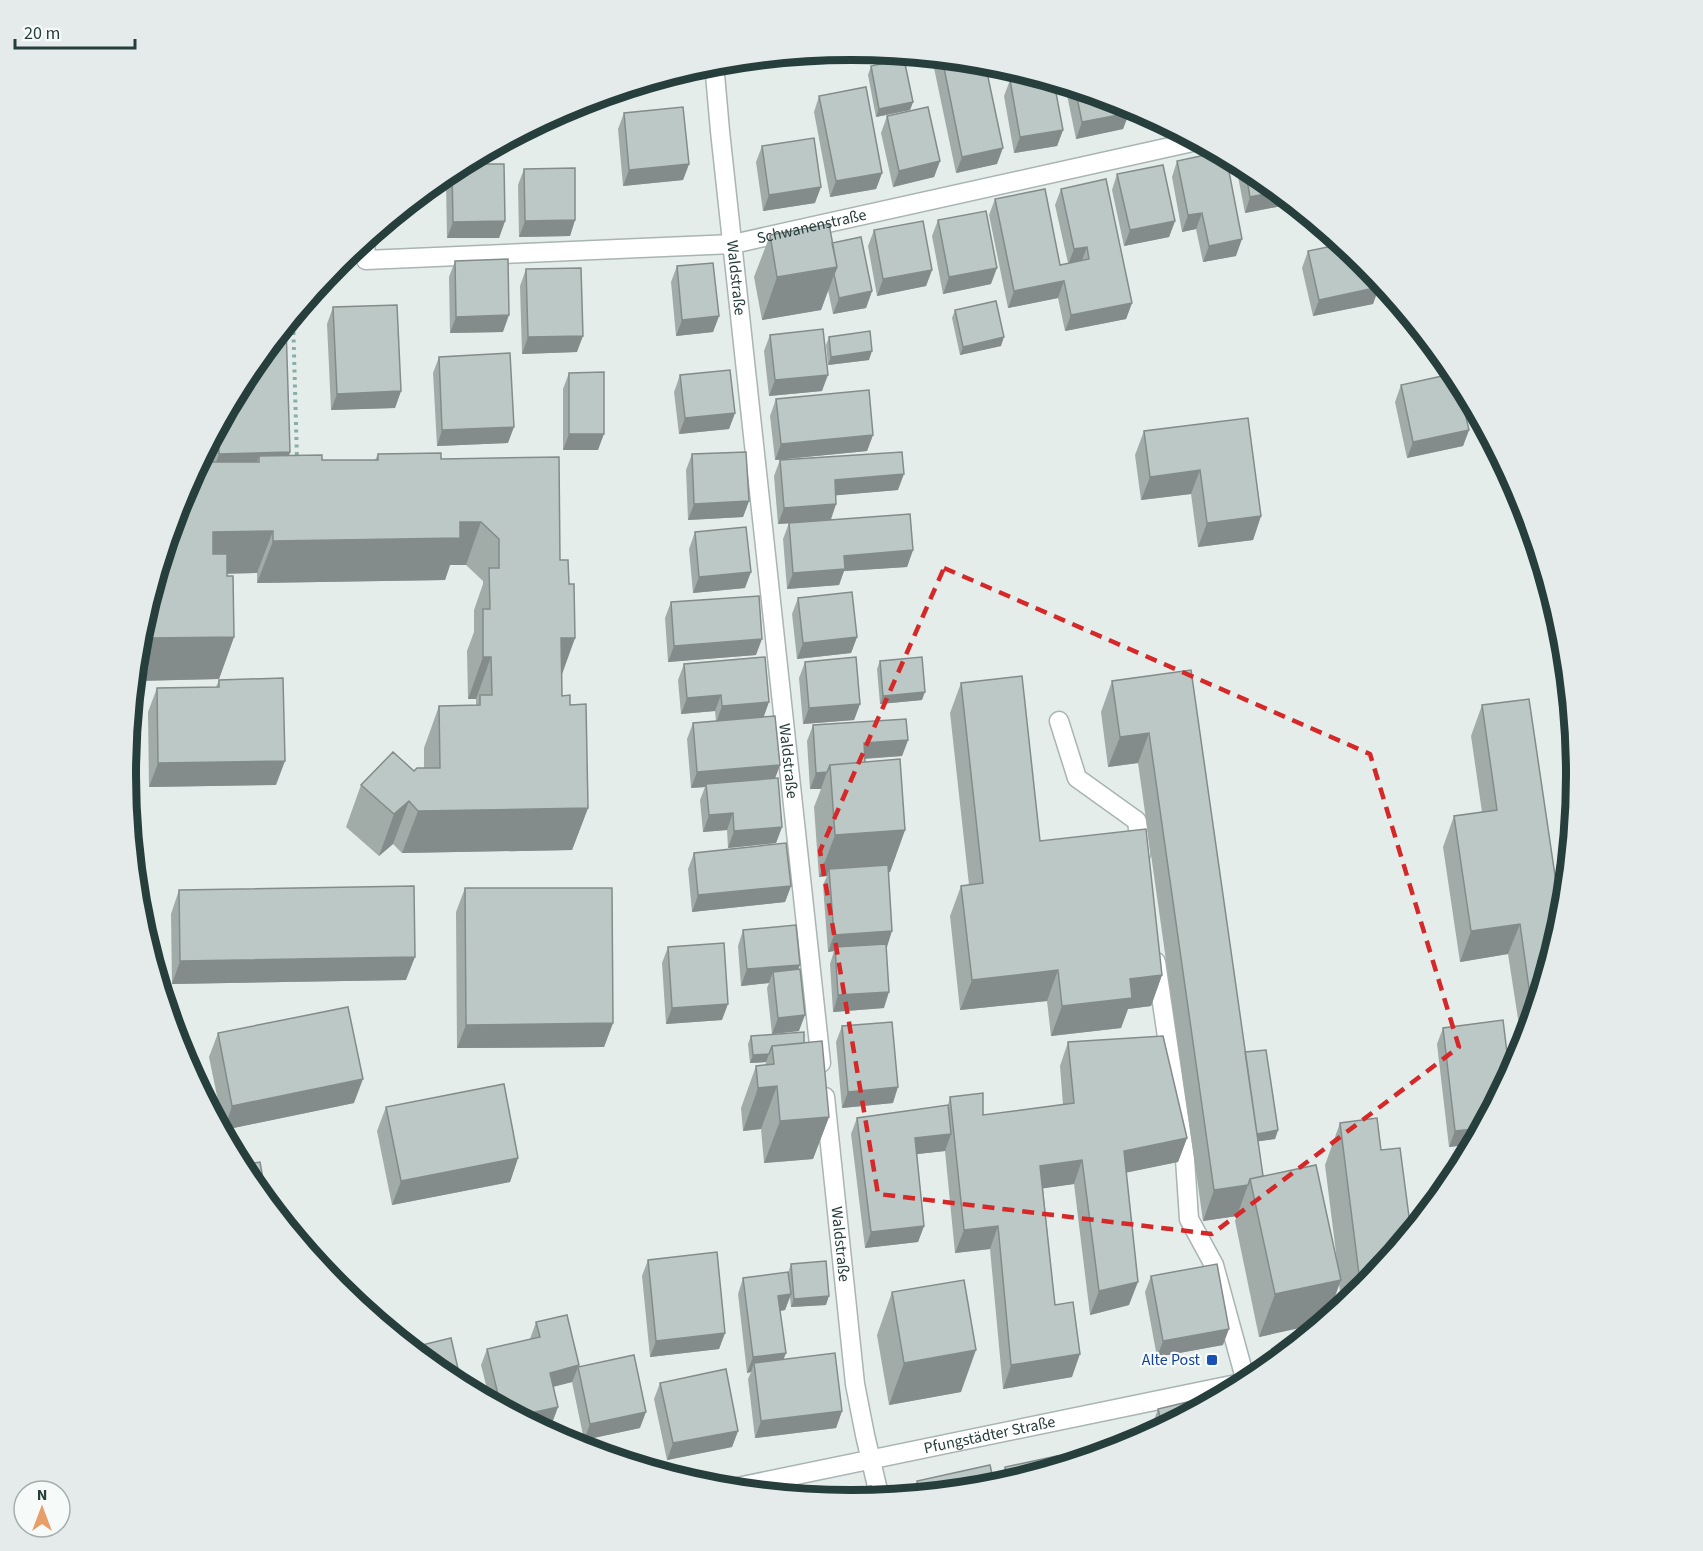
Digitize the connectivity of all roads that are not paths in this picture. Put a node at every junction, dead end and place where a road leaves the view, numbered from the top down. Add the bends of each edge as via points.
1 (715, 73) edge
2 (1186, 144) edge
3 (733, 244) junction
4 (366, 252) edge
5 (1059, 721) dead end
6 (1143, 867) edge
7 (1154, 947) edge
8 (1246, 1372) edge
9 (1221, 1388) edge
10 (871, 1459) junction
11 (752, 1484) edge
12 (878, 1490) edge

1 - 3 street, Waldstraße
2 - 3 street, Schwanenstraße
3 - 4 street, Schwanenstraße via 366,260
3 - 10 street, Waldstraße via 855,1384
5 - 6 street via 1077,778 1137,821
7 - 8 street via 1185,1159 1189,1219 1214,1265
9 - 10 street, Pfungstädter Straße
10 - 11 street, Pfungstädter Straße
10 - 12 street, Waldstraße

